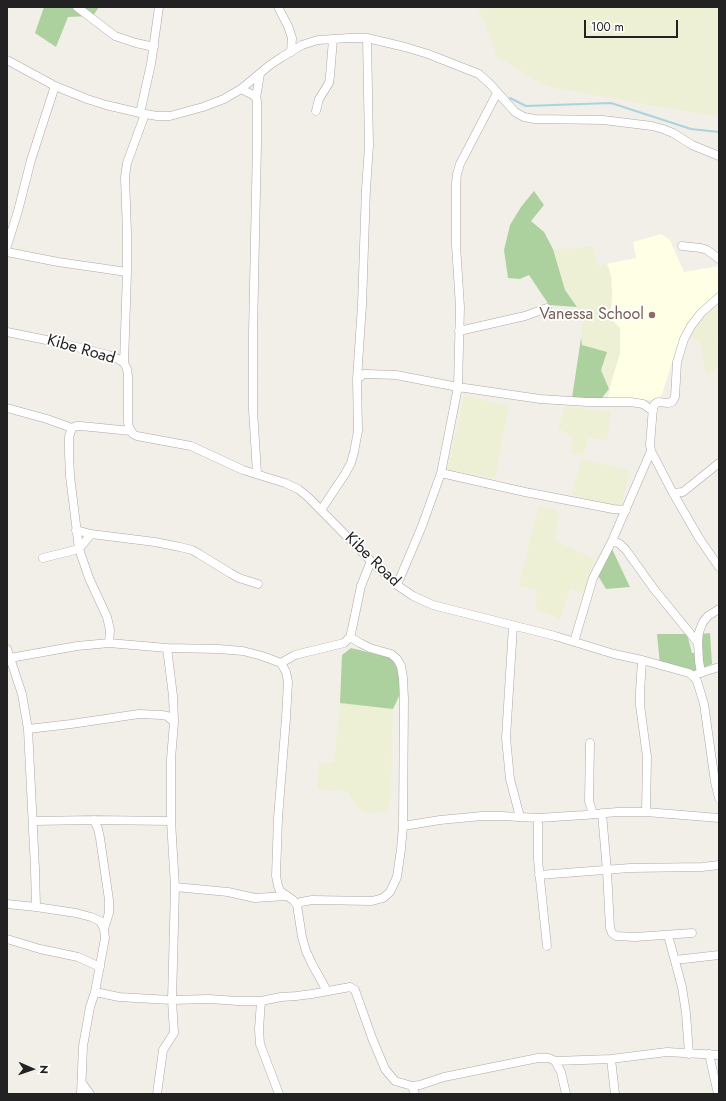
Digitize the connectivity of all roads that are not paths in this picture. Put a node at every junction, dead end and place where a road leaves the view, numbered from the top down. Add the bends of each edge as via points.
1 (77, 7) edge
2 (159, 7) edge
3 (278, 7) edge
4 (367, 38) junction
5 (333, 39) junction
6 (154, 47) junction
7 (291, 52) junction
8 (7, 60) edge
9 (260, 74) junction
10 (55, 86) junction
11 (241, 89) junction
12 (497, 93) junction
13 (256, 98) junction
14 (316, 111) dead end
15 (142, 114) junction
16 (719, 156) edge
17 (7, 246) edge
18 (682, 246) dead end
19 (7, 252) edge
20 (719, 259) edge
21 (126, 272) junction
22 (719, 297) edge
23 (547, 308) dead end
24 (459, 331) junction
25 (7, 332) edge
26 (124, 363) junction
27 (358, 365) junction
28 (367, 374) junction
29 (357, 379) junction
30 (458, 387) junction
31 (7, 408) edge
32 (653, 411) junction
33 (72, 428) junction
34 (131, 431) junction
35 (651, 451) junction
36 (719, 463) edge
37 (646, 465) junction
38 (659, 466) junction
39 (258, 473) junction
40 (441, 473) junction
41 (673, 493) junction
42 (613, 509) junction
43 (322, 510) junction
44 (626, 510) junction
45 (620, 524) junction
46 (76, 530) junction
47 (91, 534) junction
48 (612, 541) junction
49 (78, 549) junction
50 (43, 558) dead end
51 (371, 560) junction
52 (719, 567) edge
53 (258, 584) dead end
54 (396, 585) junction
55 (719, 609) edge
56 (513, 626) junction
57 (110, 630) junction
58 (350, 637) junction
59 (574, 642) junction
60 (109, 643) junction
61 (698, 643) junction
62 (120, 644) junction
63 (167, 648) junction
64 (7, 649) edge
65 (10, 658) junction
66 (642, 660) junction
67 (281, 663) junction
68 (719, 667) edge
69 (697, 674) junction
70 (174, 722) junction
71 (28, 729) junction
72 (590, 743) dead end
73 (717, 782) edge
74 (719, 798) edge
75 (646, 812) junction
76 (602, 813) junction
77 (589, 815) junction
78 (520, 816) junction
79 (538, 818) junction
80 (719, 818) edge
81 (94, 820) junction
82 (33, 821) junction
83 (171, 821) junction
84 (403, 826) junction
85 (719, 865) edge
86 (607, 871) junction
87 (539, 875) junction
88 (175, 887) junction
89 (286, 896) junction
90 (7, 904) edge
91 (297, 906) junction
92 (36, 907) junction
93 (104, 929) junction
94 (692, 933) dead end
95 (668, 935) junction
96 (7, 939) edge
97 (547, 946) dead end
98 (719, 955) edge
99 (675, 960) junction
100 (100, 966) junction
101 (327, 991) junction
102 (95, 992) junction
103 (172, 1000) junction
104 (260, 1001) junction
105 (689, 1054) junction
106 (708, 1054) junction
107 (719, 1055) edge
108 (611, 1059) junction
109 (555, 1061) junction
110 (82, 1083) junction
111 (413, 1090) edge
112 (81, 1094) edge
113 (90, 1094) edge
114 (157, 1094) edge
115 (279, 1094) edge
116 (566, 1094) edge
117 (615, 1094) edge
118 (718, 1094) edge

1 - 6 street via 115,36
2 - 6 street
3 - 7 street via 292,38
4 - 5 street
4 - 12 street via 404,46 479,74
4 - 27 street via 369,146
5 - 7 street via 318,40
5 - 14 street via 329,83 319,99
6 - 15 street
7 - 9 street
8 - 10 street
9 - 11 street
9 - 13 street
10 - 15 street via 87,99
10 - 17 street
11 - 13 street
11 - 15 street via 203,107 170,116
12 - 16 street via 515,112 524,117 603,120 652,126 673,133
12 - 24 street via 457,174
13 - 39 street via 252,332 253,410
15 - 21 street via 125,178
18 - 20 street via 707,250
19 - 21 street
21 - 26 street
22 - 32 street via 701,313 684,339 677,362 674,400 656,403
23 - 24 street via 525,316
24 - 30 street
25 - 26 street, Kibe Road via 108,355
26 - 34 street, Kibe Road via 128,376 128,422
27 - 28 street
27 - 29 street
28 - 29 street
28 - 30 street via 396,375
29 - 43 street via 358,430 354,452 345,474
30 - 32 street via 548,400 631,402 643,404
30 - 40 street
31 - 33 street
32 - 35 street
33 - 34 street via 81,426
33 - 46 street via 69,453
34 - 39 street, Kibe Road via 137,436 191,446 243,470
35 - 37 street
35 - 38 street
36 - 41 street via 683,492
37 - 38 street
37 - 44 street
38 - 41 street
39 - 43 street, Kibe Road via 298,489
40 - 42 street
40 - 54 street via 422,526
41 - 52 street
42 - 44 street
42 - 45 street
43 - 51 street, Kibe Road
44 - 45 street
45 - 48 street
46 - 47 street
46 - 49 street
47 - 49 street
47 - 53 street via 180,546 205,557 235,576
48 - 59 street via 593,578
48 - 61 street via 626,550
49 - 50 street
49 - 57 street
51 - 54 street, Kibe Road
51 - 58 street via 361,586
54 - 56 street, Kibe Road via 433,605
55 - 61 street via 704,622 699,632
56 - 59 street, Kibe Road
56 - 78 street via 506,738 510,779
57 - 60 street
57 - 62 street
58 - 67 street via 344,643 307,652
58 - 84 street via 365,646 391,654 401,666 404,698
59 - 66 street, Kibe Road
60 - 62 street
60 - 65 street
61 - 69 street
62 - 63 street
63 - 67 street via 243,651
63 - 70 street
64 - 65 street
65 - 71 street via 22,694
66 - 69 street, Kibe Road
66 - 75 street via 640,705 647,757
67 - 89 street via 288,682 276,876 280,891
68 - 69 street
69 - 73 street
70 - 71 street via 167,716 139,714
70 - 83 street
71 - 82 street
72 - 77 street
73 - 74 street
75 - 76 street
75 - 80 street
76 - 77 street
76 - 86 street
77 - 79 street
78 - 79 street
78 - 84 street via 463,817
79 - 87 street
81 - 82 street
81 - 83 street
81 - 93 street via 100,838 109,900 109,914
82 - 92 street
83 - 88 street
84 - 91 street via 397,877 390,892 383,898 372,901 312,900 301,902
85 - 86 street
86 - 87 street
86 - 95 street via 612,933 624,937
87 - 97 street
88 - 89 street via 228,892 255,898
88 - 103 street
89 - 91 street
90 - 92 street
91 - 101 street via 306,951
92 - 93 street via 91,917 100,921
93 - 100 street
94 - 95 street
95 - 99 street
96 - 100 street via 78,957
98 - 99 street
99 - 105 street via 682,986
100 - 102 street
101 - 104 street
101 - 111 street via 350,987 354,990 385,1069 395,1081
102 - 103 street via 119,997
102 - 110 street via 86,1024
103 - 104 street
103 - 114 street via 174,1033 163,1050
104 - 115 street via 260,1044
105 - 106 street
105 - 108 street via 667,1052
106 - 107 street
106 - 118 street
108 - 109 street
108 - 117 street
109 - 111 street via 538,1058 444,1077
109 - 116 street via 561,1072
110 - 112 street
110 - 113 street

